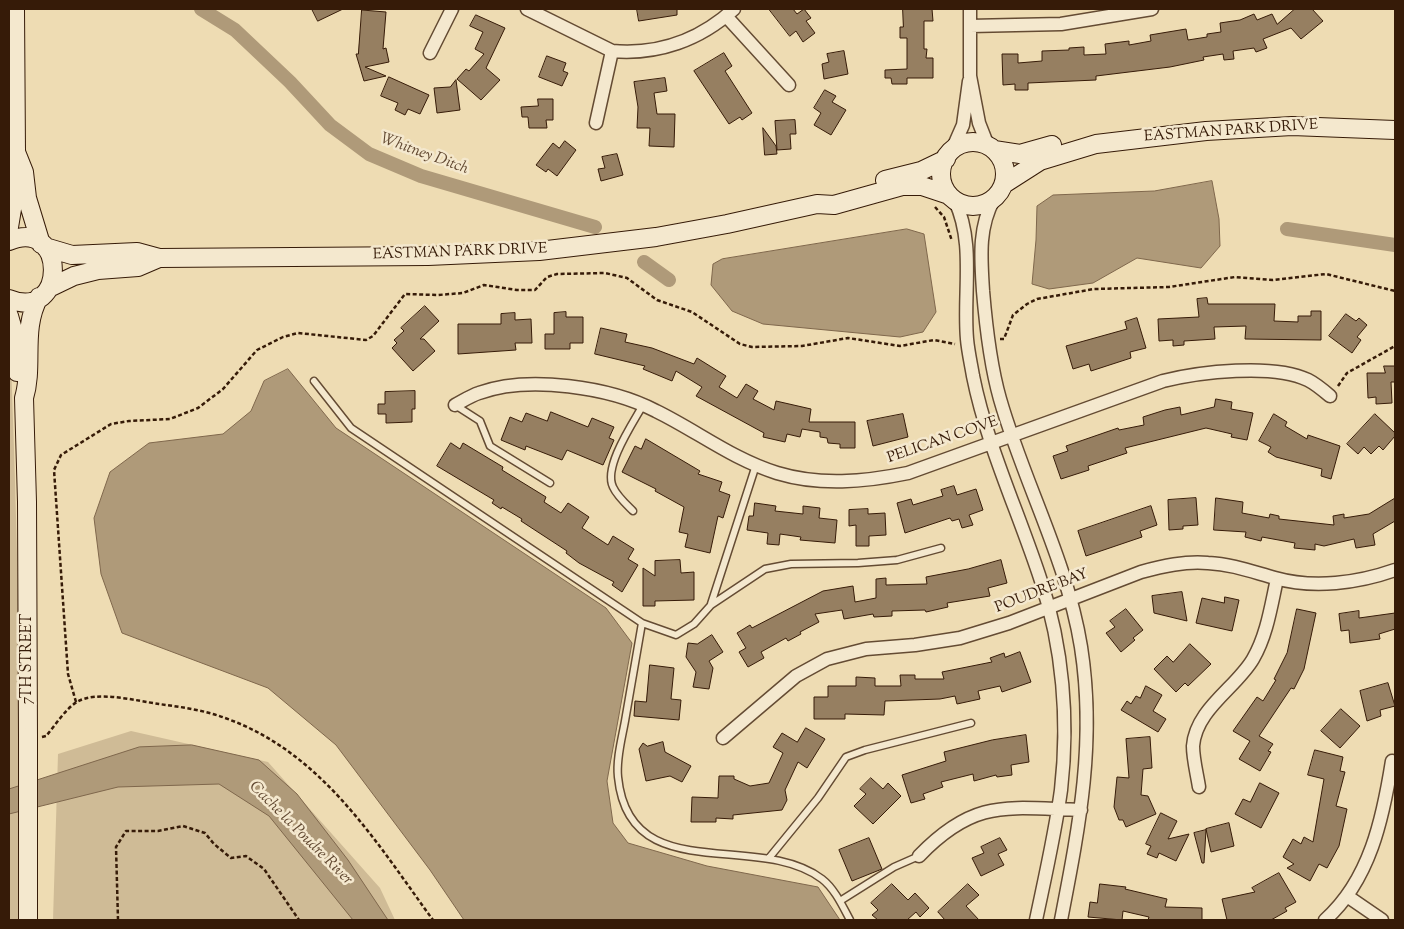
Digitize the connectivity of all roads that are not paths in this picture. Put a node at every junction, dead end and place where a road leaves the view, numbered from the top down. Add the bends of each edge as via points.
1 (452, 9) edge
2 (526, 9) edge
3 (970, 9) edge
4 (1149, 9) edge
5 (730, 12) edge
6 (13, 18) edge
7 (970, 26) junction
8 (612, 50) junction
9 (430, 53) dead end
10 (970, 76) junction
11 (789, 85) dead end
12 (596, 123) dead end
13 (1395, 130) edge
14 (1096, 144) junction
15 (991, 148) junction
16 (16, 152) junction
17 (949, 154) junction
18 (999, 192) junction
19 (952, 198) junction
20 (817, 204) junction
21 (9, 227) edge
22 (9, 241) edge
23 (43, 246) junction
24 (159, 258) junction
25 (44, 293) junction
26 (9, 299) edge
27 (9, 316) edge
28 (314, 381) dead end
29 (1330, 396) road end
30 (24, 398) junction
31 (455, 405) joint
32 (643, 405) junction
33 (1012, 435) junction
34 (992, 442) junction
35 (756, 465) junction
36 (550, 483) dead end
37 (633, 511) dead end
38 (941, 548) dead end
39 (1395, 570) edge
40 (1277, 579) junction
41 (1071, 599) junction
42 (711, 605) junction
43 (1049, 608) junction
44 (642, 623) junction
45 (971, 723) dead end
46 (723, 738) dead end
47 (1392, 761) dead end
48 (1199, 787) dead end
49 (1058, 809) junction
50 (1081, 810) junction
51 (918, 856) joint
52 (769, 858) junction
53 (1347, 896) junction
54 (840, 901) junction
55 (28, 920) edge
56 (850, 920) edge
57 (1036, 920) edge
58 (1060, 920) edge
59 (1325, 920) edge
60 (1382, 920) edge

1 - 9 street
2 - 8 street
3 - 7 street
4 - 7 street via 1061,24
5 - 8 street via 698,35 669,47 628,52
5 - 11 street
6 - 16 street
7 - 10 street
8 - 12 street
10 - 15 street via 979,123
10 - 17 street via 963,124
13 - 14 street, EASTMAN PARK DRIVE via 1292,126 1206,131
14 - 15 street, EASTMAN PARK DRIVE via 1073,140 1020,154
14 - 18 street, EASTMAN PARK DRIVE via 1040,161
15 - 17 street via 969,143
15 - 18 street via 1004,165
16 - 21 street via 10,172 12,210
16 - 23 street
17 - 19 street via 942,178
17 - 20 street, EASTMAN PARK DRIVE via 921,171 832,195
18 - 19 street via 979,206 963,204
18 - 33 street via 987,211 981,243 988,341
19 - 20 street, EASTMAN PARK DRIVE via 922,186 902,186 834,205
19 - 34 street via 962,219 966,243 968,344 978,399
20 - 24 street, EASTMAN PARK DRIVE via 656,237 539,251 428,256
22 - 23 street, EASTMAN PARK DRIVE via 27,238
23 - 24 street, EASTMAN PARK DRIVE via 72,255 137,252
23 - 25 street, 7TH STREET via 52,256 54,267 54,278
24 - 25 street, EASTMAN PARK DRIVE via 138,267 98,270 74,276
25 - 26 street, EASTMAN PARK DRIVE via 23,302
25 - 30 street, 7TH STREET via 30,321 28,382
27 - 30 street, 7TH STREET via 18,383
28 - 44 lane via 351,428
29 - 33 street, PELICAN COVE via 1307,380 1279,373 1212,372 1163,381
30 - 55 street, 7TH STREET, bridge via 32,738
31 - 32 street, PELICAN COVE via 486,391 508,386 590,389
31 - 36 lane via 480,422 490,446
32 - 35 street, PELICAN COVE
32 - 37 lane via 610,474 612,486
33 - 34 street, PELICAN COVE
33 - 41 street
34 - 35 street, PELICAN COVE via 908,473 858,482 796,478
34 - 43 street
35 - 42 lane
38 - 42 lane via 897,560 791,564 765,569
39 - 40 street, POUDRE BAY via 1367,579 1336,583
40 - 41 street, POUDRE BAY via 1229,565 1203,562 1176,564 1141,572
40 - 48 street via 1264,632 1253,658 1197,729 1194,752
41 - 43 street, POUDRE BAY
41 - 50 street via 1081,649 1087,715 1087,755
42 - 44 lane via 694,624 676,635
43 - 46 street, POUDRE BAY via 946,642 866,648 827,659 796,676
43 - 49 street via 1056,638 1063,703 1064,746
44 - 52 lane via 619,766 623,805 638,830 662,844 700,852
45 - 52 lane via 846,757 818,798
47 - 53 street via 1370,855
49 - 50 street
49 - 51 street via 1009,808 978,814 949,828
49 - 57 street
50 - 58 street
51 - 54 lane
52 - 54 lane via 805,869 824,880
53 - 59 street
53 - 60 street
54 - 56 lane

